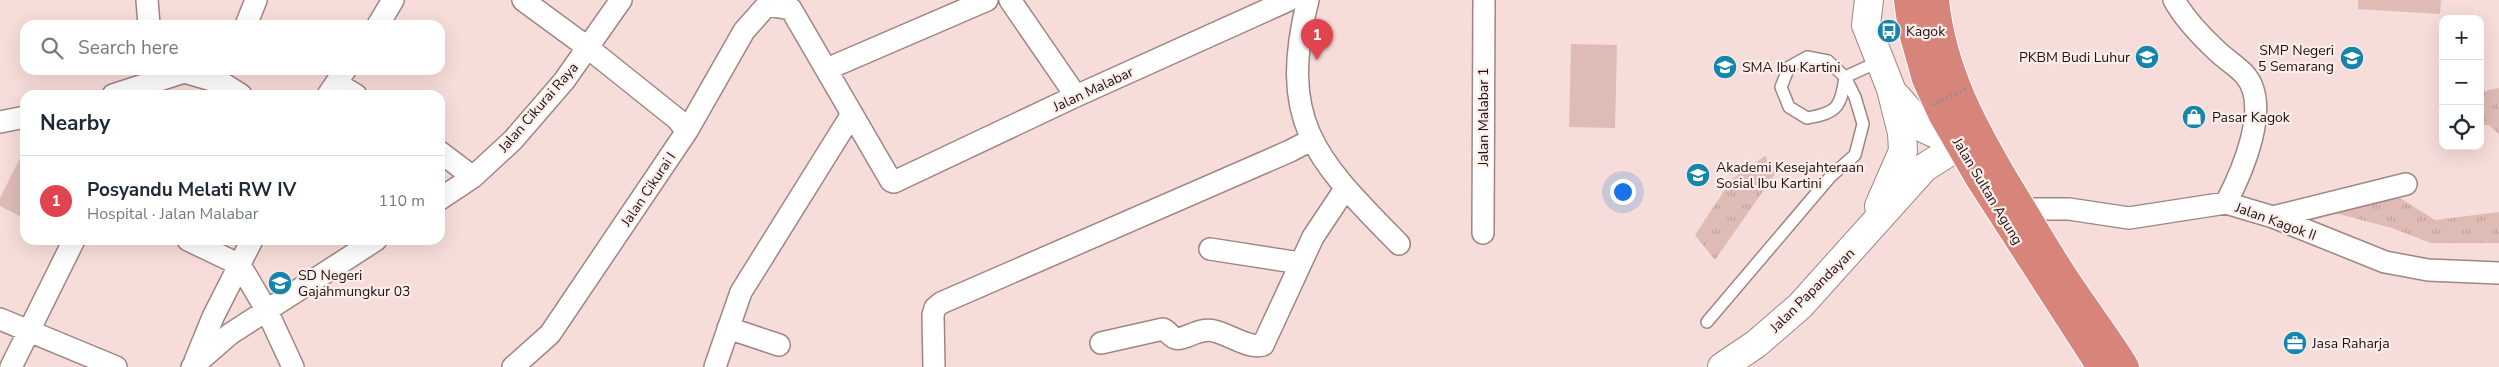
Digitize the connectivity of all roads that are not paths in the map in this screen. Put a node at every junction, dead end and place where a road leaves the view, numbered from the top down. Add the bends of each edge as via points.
1 (147, 0) edge
2 (256, 0) edge
3 (523, 0) edge
4 (621, 0) edge
5 (987, 0) edge
6 (1010, 0) edge
7 (1289, 0) edge
8 (1308, 0) edge
9 (1484, 0) edge
10 (1869, 0) edge
11 (1908, 0) edge
12 (1935, 0) edge
13 (2174, 0) edge
14 (768, 3) edge
15 (794, 4) edge
16 (149, 20) edge
17 (248, 20) edge
18 (588, 47) junction
19 (1880, 61) junction
20 (827, 69) junction
21 (174, 75) edge
22 (225, 76) edge
23 (1844, 77) junction
24 (151, 82) edge
25 (337, 83) edge
26 (1891, 89) junction
27 (128, 90) edge
28 (237, 90) edge
29 (348, 90) edge
30 (1076, 96) junction
31 (1951, 104) junction
32 (852, 114) junction
33 (20, 118) edge
34 (0, 122) edge
35 (687, 131) junction
36 (1968, 139) junction
37 (1311, 140) junction
38 (445, 156) edge
39 (473, 177) junction
40 (2406, 184) dead end
41 (1345, 189) junction
42 (445, 196) edge
43 (2226, 203) junction
44 (2020, 205) junction
45 (2272, 218) junction
46 (1872, 224) junction
47 (1483, 233) dead end
48 (1399, 244) dead end
49 (71, 245) edge
50 (198, 245) edge
51 (250, 245) edge
52 (368, 245) edge
53 (1210, 249) dead end
54 (1300, 262) junction
55 (240, 266) junction
56 (2499, 273) edge
57 (267, 311) junction
58 (0, 318) edge
59 (1707, 322) dead end
60 (728, 328) junction
61 (28, 330) junction
62 (1101, 343) dead end
63 (779, 346) dead end
64 (11, 367) edge
65 (116, 367) edge
66 (192, 367) edge
67 (293, 367) edge
68 (513, 367) edge
69 (715, 367) edge
70 (934, 367) edge
71 (1722, 367) edge
72 (2101, 367) edge
73 (2125, 367) edge

1 - 16 street
2 - 17 street
3 - 18 street
4 - 18 street, Jalan Cikurai Raya
5 - 20 street
6 - 30 street
7 - 30 street, Jalan Malabar
8 - 37 street via 1297,56 1297,76 1300,108
9 - 47 street, Jalan Malabar 1
10 - 19 main road, Jalan Papandayan via 1866,25
11 - 31 highway, Jalan Sultan Agung via 1926,80
12 - 31 highway, Jalan Sultan Agung via 1950,72
13 - 43 street via 2215,50 2246,76 2253,94 2254,117 2249,152
14 - 15 street
14 - 35 street, Jalan Cikurai I via 744,32
15 - 20 street
18 - 35 street
18 - 39 street, Jalan Cikurai Raya via 564,81 513,140
19 - 23 lane
19 - 26 main road, Jalan Papandayan
20 - 32 street
21 - 24 street
22 - 28 street
23 - 23 lane via 1828,61 1807,57 1789,68 1781,87 1788,107 1807,118 1814,117 1828,114 1842,99
23 - 59 lane via 1855,97 1863,124 1855,155 1831,176
24 - 27 street
25 - 29 street
26 - 36 main road via 1925,129
26 - 46 main road, Jalan Papandayan via 1903,151
30 - 32 street, Jalan Malabar via 898,182 891,181
31 - 36 highway, Jalan Sultan Agung
32 - 60 street via 741,292
33 - 34 street
35 - 68 street, Jalan Cikurai I via 550,334
36 - 44 highway, Jalan Sultan Agung
36 - 46 main road, Jalan Papandayan via 1920,171
36 - 72 highway, Jalan Sultan Agung via 2034,266
37 - 41 street
37 - 70 street via 941,303 933,315
38 - 39 street
39 - 42 street, Jalan Cikurai Raya
40 - 45 street
41 - 48 street
41 - 54 street
43 - 44 street, Jalan Kagok II via 2129,218 2069,209 2030,209
43 - 45 street, Jalan Kagok II
44 - 73 highway, Jalan Sultan Agung
45 - 56 street, Jalan Kagok II via 2384,262 2428,270
46 - 71 main road, Jalan Papandayan via 1800,306 1756,344
49 - 61 street
50 - 55 street
51 - 55 street
52 - 57 street
53 - 54 street
54 - 62 street via 1261,346 1209,330 1175,338 1163,329
55 - 57 street
55 - 66 street
57 - 66 street via 230,334
57 - 67 street
58 - 61 street
60 - 63 street
60 - 69 street
61 - 64 street
61 - 65 street

